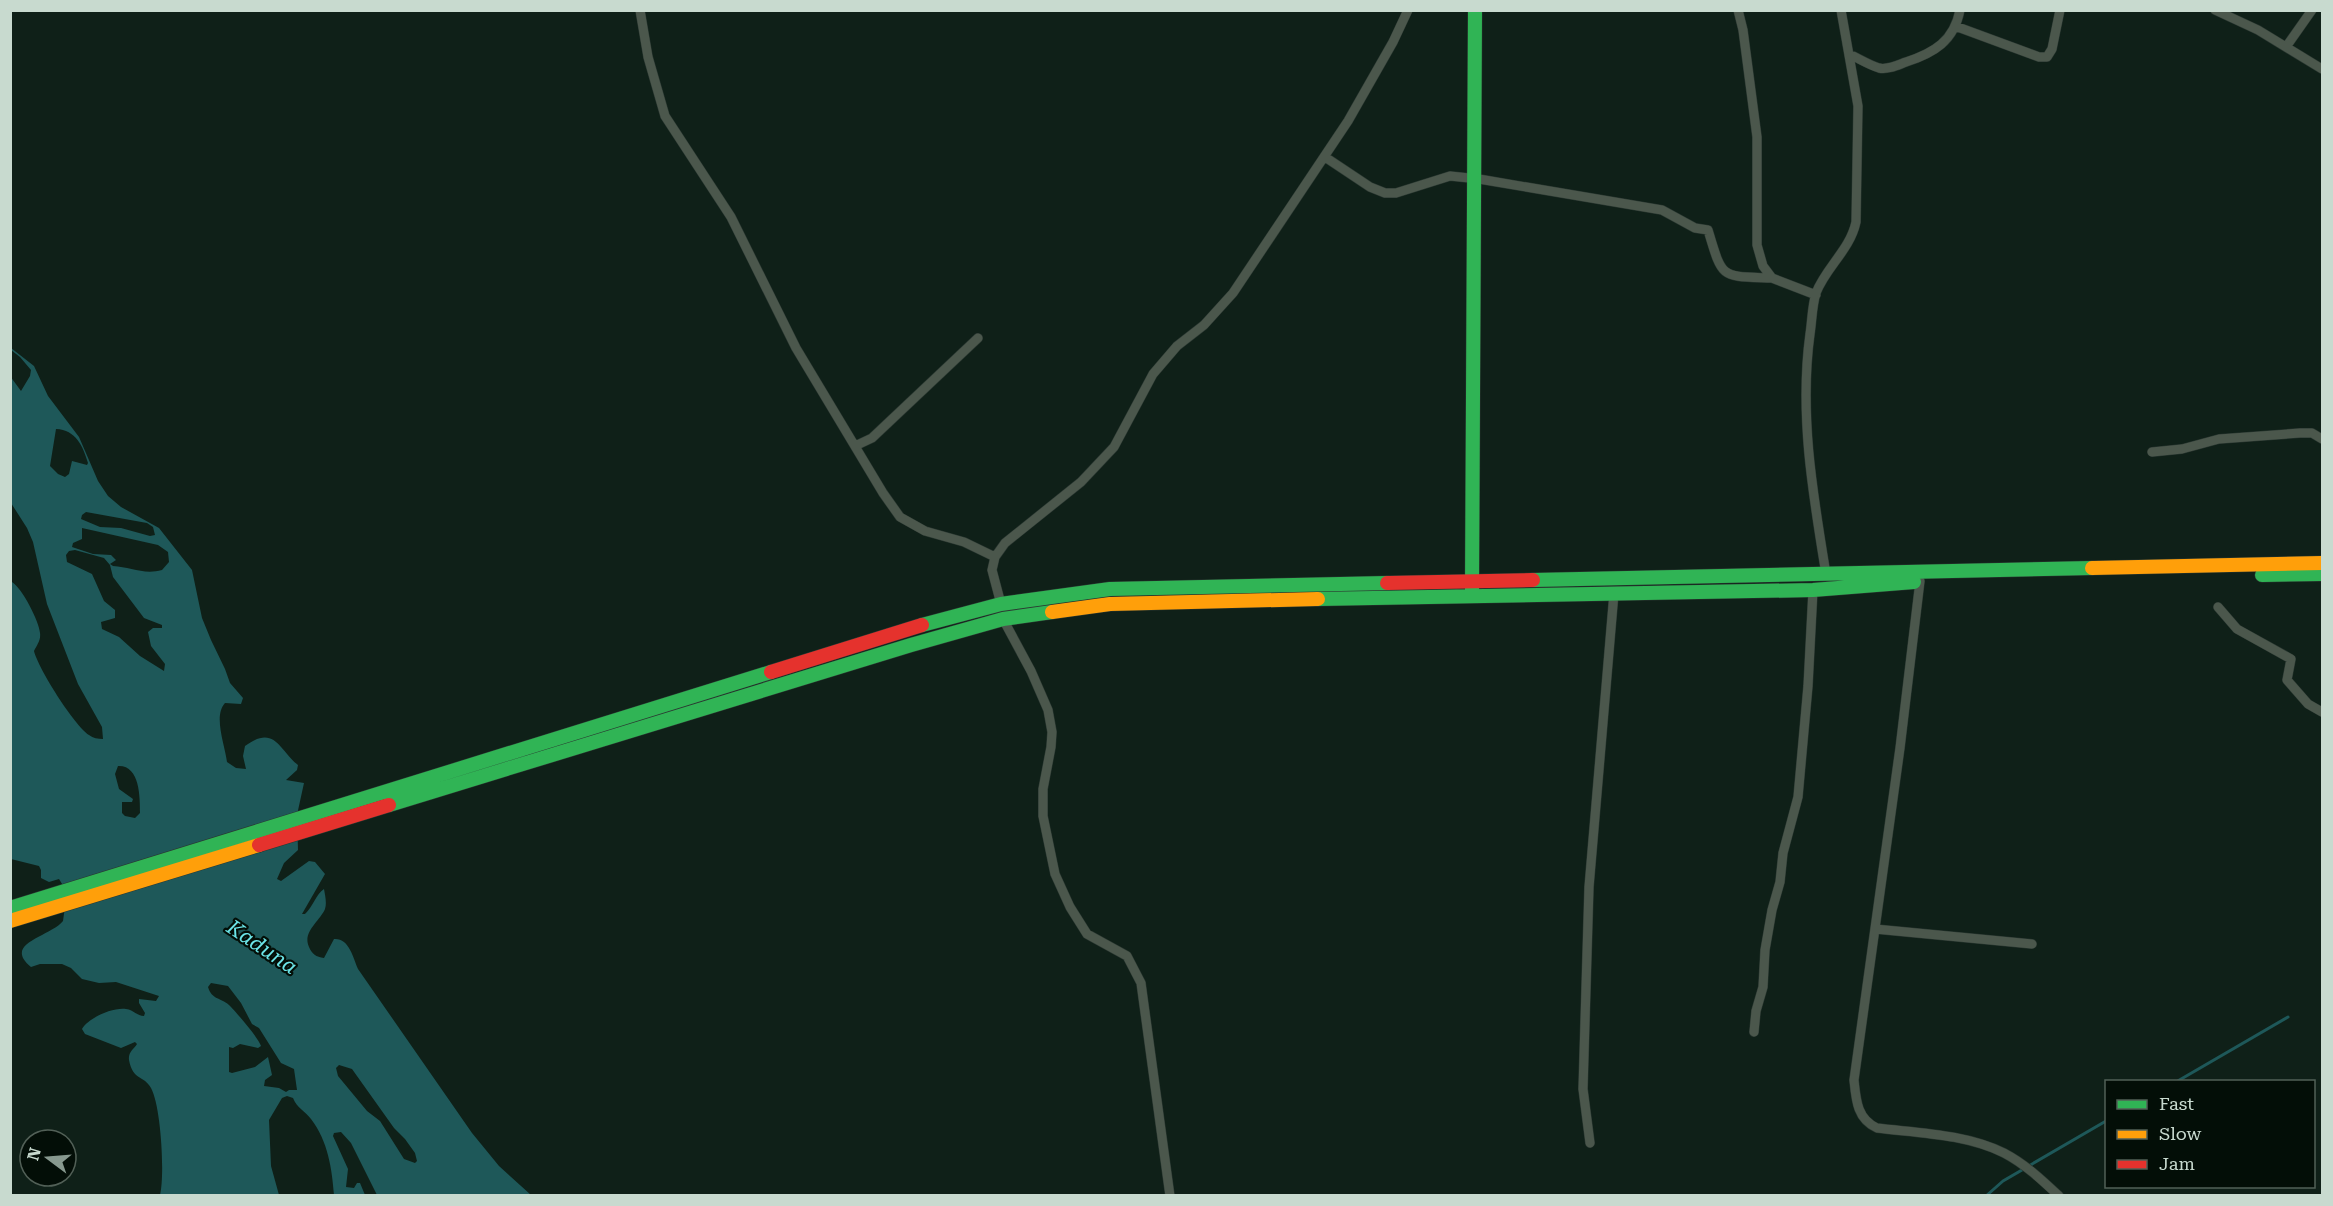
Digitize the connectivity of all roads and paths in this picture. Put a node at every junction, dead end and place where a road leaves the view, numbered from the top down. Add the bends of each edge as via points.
1 (640, 10) edge
2 (1408, 10) edge
3 (1475, 10) edge
4 (1738, 10) edge
5 (1842, 10) edge
6 (1960, 10) edge
7 (2060, 10) edge
8 (2215, 10) edge
9 (2312, 10) edge
10 (1955, 26) junction
11 (2286, 47) junction
12 (1849, 54) junction
13 (2322, 69) edge
14 (1325, 157) junction
15 (1474, 179) junction
16 (1772, 278) junction
17 (1816, 295) junction
18 (978, 338) dead end
19 (2322, 439) edge
20 (855, 446) junction
21 (2152, 452) dead end
22 (995, 557) junction
23 (2322, 563) edge
24 (1826, 574) junction
25 (2322, 574) edge
26 (1920, 581) junction
27 (1472, 588) junction
28 (1813, 590) junction
29 (1614, 593) junction
30 (1001, 604) junction
31 (2218, 607) dead end
32 (1003, 620) junction
33 (2322, 712) edge
34 (10, 908) edge
35 (10, 921) edge
36 (1875, 929) junction
37 (2032, 944) dead end
38 (1754, 1032) dead end
39 (1590, 1143) dead end
40 (1170, 1196) edge
41 (2059, 1196) edge

1 - 20 street via 648,57 665,116 731,217 796,348
2 - 14 street
3 - 15 main road
4 - 16 street via 1757,137 1757,245 1763,266
5 - 12 street
6 - 10 street
7 - 10 street via 2047,57
8 - 11 street
9 - 11 street
10 - 12 street via 1943,46 1889,68 1878,68
11 - 13 street
12 - 17 street via 1858,106 1856,222 1853,236 1826,273
14 - 15 street via 1385,193 1396,194 1450,176
14 - 22 street via 1233,293 1153,374 1114,447 1081,482 1005,543
15 - 16 street via 1662,210 1695,228 1708,230 1724,273
15 - 27 main road
16 - 17 street
17 - 24 street via 1805,368 1806,432
18 - 20 street via 879,431
19 - 21 street via 2312,433 2219,439
20 - 22 street via 900,517 925,531 964,542
22 - 30 street via 992,570
23 - 24 main road
24 - 27 main road
25 - 26 main road
26 - 28 main road
26 - 36 street
27 - 29 main road
27 - 30 main road via 1110,589
27 - 32 main road via 1110,604
28 - 29 main road
28 - 38 street via 1798,797 1772,910
29 - 39 street via 1588,899 1583,1089
30 - 34 main road via 908,629
31 - 33 street via 2237,629 2291,659 2287,680 2308,704
32 - 35 main road via 899,648
32 - 40 street via 1048,710 1052,732 1043,816 1055,874 1087,934 1127,956 1141,983
36 - 37 street
36 - 41 street via 1854,1080 1859,1112 1877,1128 1940,1135 2004,1153

